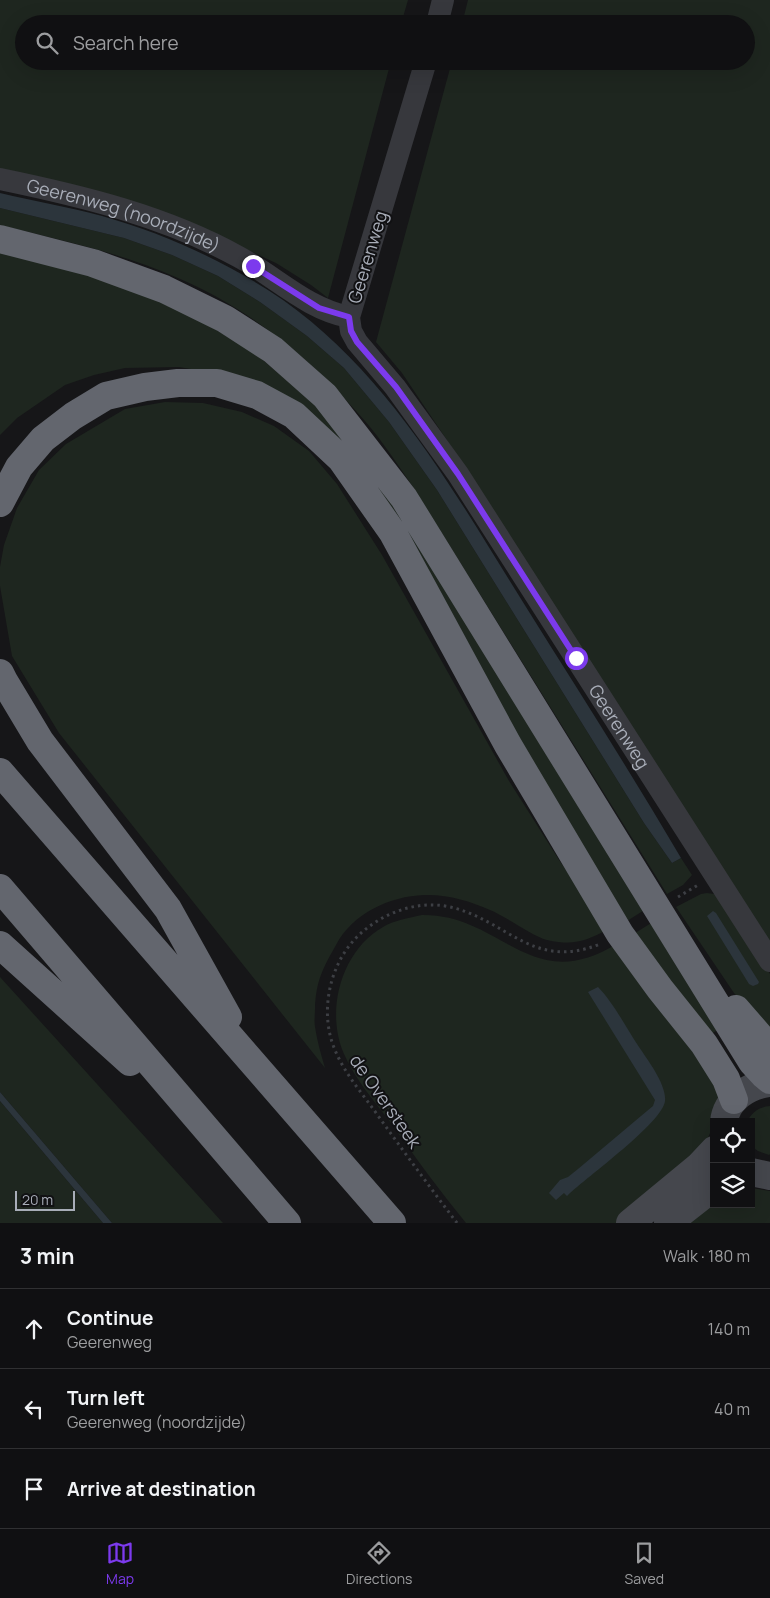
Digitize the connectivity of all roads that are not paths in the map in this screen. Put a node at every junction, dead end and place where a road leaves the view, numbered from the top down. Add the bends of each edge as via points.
1 (444, 0) edge
2 (439, 15) edge
3 (423, 70) edge
4 (0, 179) edge
5 (0, 239) edge
6 (349, 317) junction
7 (0, 503) edge
8 (0, 672) edge
9 (0, 772) edge
10 (0, 888) edge
11 (0, 945) edge
12 (691, 961) junction
13 (770, 961) edge
14 (770, 1048) edge
15 (256, 1066) junction
16 (770, 1081) edge
17 (729, 1111) edge
18 (214, 1139) junction
19 (710, 1154) edge
20 (755, 1173) edge
21 (770, 1176) edge
22 (710, 1190) edge
23 (287, 1223) edge
24 (392, 1223) edge
25 (630, 1223) edge
26 (668, 1223) edge

1 - 2 street
3 - 6 street, Geerenweg
4 - 6 street, Geerenweg (noordzijde) via 130,211 184,231 239,257 319,308
5 - 12 highway via 93,263 164,288 225,319 273,350 325,396 404,498
6 - 13 street, Geerenweg via 357,342 396,387 458,474
7 - 17 highway via 19,468 42,439 106,396 144,386 178,382 217,383 257,395 294,415 341,459 393,533 508,745 620,934 704,1044 726,1079
8 - 15 highway via 40,740 168,909
9 - 15 highway
10 - 18 highway
11 - 18 highway
12 - 14 highway
12 - 16 highway via 752,1062
15 - 24 highway
16 - 17 main road via 745,1090
18 - 23 highway
19 - 25 main road
20 - 21 main road
22 - 26 main road

